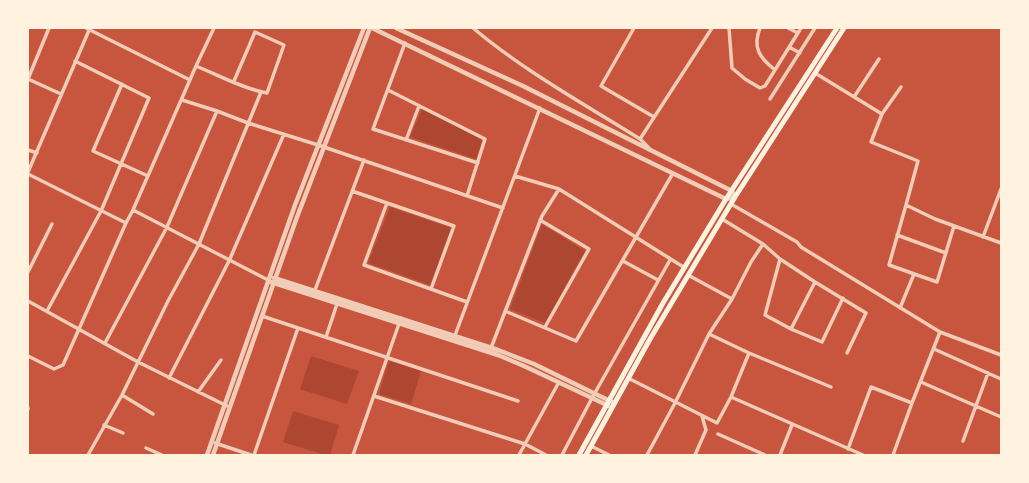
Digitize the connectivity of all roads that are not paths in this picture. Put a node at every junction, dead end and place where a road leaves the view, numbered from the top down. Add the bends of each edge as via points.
1 (49, 28) edge
2 (88, 28) edge
3 (214, 28) edge
4 (364, 28) edge
5 (371, 28) edge
6 (396, 28) edge
7 (473, 28) edge
8 (634, 28) edge
9 (712, 28) edge
10 (729, 28) edge
11 (760, 28) edge
12 (788, 28) edge
13 (801, 28) edge
14 (815, 28) edge
15 (837, 28) edge
16 (844, 28) edge
17 (798, 33) junction
18 (405, 43) junction
19 (789, 47) junction
20 (800, 53) junction
21 (879, 59) dead end
22 (75, 61) junction
23 (196, 66) junction
24 (816, 66) junction
25 (775, 70) junction
26 (815, 73) junction
27 (28, 79) edge
28 (190, 80) junction
29 (234, 82) junction
30 (122, 84) junction
31 (901, 87) dead end
32 (388, 90) junction
33 (261, 92) junction
34 (62, 94) junction
35 (854, 97) junction
36 (770, 99) dead end
37 (182, 100) junction
38 (419, 106) junction
39 (540, 108) junction
40 (217, 111) junction
41 (787, 113) junction
42 (882, 114) junction
43 (654, 117) junction
44 (248, 123) junction
45 (284, 134) junction
46 (772, 135) junction
47 (640, 138) junction
48 (406, 140) junction
49 (318, 145) junction
50 (324, 147) junction
51 (28, 150) edge
52 (650, 150) junction
53 (36, 153) junction
54 (364, 160) junction
55 (478, 163) junction
56 (122, 165) junction
57 (28, 173) edge
58 (673, 173) junction
59 (148, 176) junction
60 (514, 176) junction
61 (560, 189) junction
62 (1001, 189) edge
63 (352, 191) junction
64 (732, 191) junction
65 (467, 196) junction
66 (735, 198) junction
67 (726, 199) junction
68 (387, 203) junction
69 (731, 204) junction
70 (906, 205) junction
71 (503, 208) junction
72 (133, 210) junction
73 (101, 211) junction
74 (722, 219) junction
75 (540, 220) junction
76 (126, 223) junction
77 (52, 224) dead end
78 (954, 226) junction
79 (167, 227) junction
80 (897, 235) junction
81 (983, 236) junction
82 (636, 238) junction
83 (1001, 243) edge
84 (199, 244) junction
85 (763, 244) junction
86 (946, 254) junction
87 (780, 259) junction
88 (670, 260) junction
89 (229, 261) junction
90 (623, 261) junction
91 (685, 268) junction
92 (28, 272) edge
93 (914, 274) junction
94 (688, 275) junction
95 (275, 278) junction
96 (268, 280) junction
97 (658, 280) junction
98 (815, 282) junction
99 (273, 283) junction
100 (431, 289) junction
101 (315, 290) junction
102 (843, 298) junction
103 (732, 299) junction
104 (28, 301) edge
105 (467, 302) junction
106 (337, 304) junction
107 (900, 308) junction
108 (47, 311) junction
109 (506, 311) junction
110 (262, 316) junction
111 (401, 318) junction
112 (399, 324) junction
113 (545, 327) junction
114 (78, 328) junction
115 (298, 328) junction
116 (791, 329) junction
117 (940, 332) junction
118 (709, 334) junction
119 (455, 336) junction
120 (326, 337) junction
121 (453, 341) junction
122 (105, 343) junction
123 (492, 348) junction
124 (934, 349) junction
125 (749, 353) junction
126 (847, 353) dead end
127 (1001, 355) edge
128 (28, 356) edge
129 (387, 357) junction
130 (221, 360) dead end
131 (138, 362) junction
132 (988, 373) junction
133 (169, 378) junction
134 (628, 378) junction
135 (1001, 379) edge
136 (559, 382) junction
137 (921, 382) junction
138 (830, 387) dead end
139 (198, 392) junction
140 (122, 395) junction
141 (374, 396) junction
142 (593, 396) junction
143 (731, 397) junction
144 (518, 401) dead end
145 (608, 403) junction
146 (675, 403) junction
147 (912, 403) junction
148 (224, 405) junction
149 (613, 405) junction
150 (976, 406) junction
151 (230, 407) junction
152 (153, 414) dead end
153 (702, 416) junction
154 (1001, 417) edge
155 (104, 425) junction
156 (792, 425) junction
157 (123, 433) dead end
158 (718, 434) dead end
159 (963, 441) dead end
160 (212, 442) junction
161 (218, 443) junction
162 (525, 444) junction
163 (591, 446) junction
164 (146, 448) dead end
165 (848, 449) junction
166 (88, 455) edge
167 (162, 455) edge
168 (207, 455) edge
169 (214, 455) edge
170 (252, 455) edge
171 (353, 455) edge
172 (519, 455) edge
173 (546, 455) edge
174 (562, 455) edge
175 (579, 455) edge
176 (586, 455) edge
177 (609, 455) edge
178 (646, 455) edge
179 (695, 455) edge
180 (765, 455) edge
181 (780, 455) edge
182 (863, 455) edge
183 (893, 455) edge

1 - 27 street
2 - 22 street
2 - 28 street
3 - 23 street
4 - 49 street
5 - 18 street
5 - 50 street
6 - 52 street via 524,86
7 - 47 street via 546,80
8 - 43 street via 601,86
9 - 43 street
10 - 25 street via 731,64 734,70 760,88 765,86
11 - 25 street via 756,38 761,59
12 - 17 street
13 - 17 street
14 - 20 street
15 - 24 main road
16 - 24 main road
17 - 19 street
18 - 32 street
18 - 39 street
19 - 20 street
19 - 25 street
20 - 36 street
21 - 35 street
22 - 30 street
22 - 34 street
23 - 28 street
23 - 29 street
24 - 26 main road
24 - 41 main road
26 - 35 street
26 - 41 main road
27 - 34 street
28 - 37 street
29 - 33 street
29 - 33 street via 255,32 284,45 267,93
30 - 56 street via 149,98
30 - 56 street via 93,151
31 - 42 street
32 - 38 street
32 - 48 street via 373,129
33 - 44 street
34 - 53 street
35 - 42 street
37 - 40 street
37 - 59 street
38 - 48 street
38 - 55 street via 485,139
39 - 58 street
39 - 60 street
40 - 44 street
40 - 79 street
41 - 46 main road
42 - 70 street via 871,142 918,161
43 - 47 street
44 - 45 street
44 - 84 street
45 - 49 street
45 - 89 street
46 - 64 main road
46 - 66 main road
47 - 52 street
48 - 55 street
49 - 50 street
49 - 96 street
50 - 54 street
50 - 95 street
51 - 53 street
52 - 64 street
53 - 57 street
54 - 63 street
54 - 65 street
55 - 65 street
56 - 59 street
56 - 73 street
57 - 73 street
58 - 67 street
58 - 82 street
59 - 72 street
60 - 61 street
60 - 71 street
61 - 75 street
61 - 82 street
62 - 81 street
63 - 68 street
63 - 101 street
64 - 66 street
64 - 67 main road
65 - 71 street
66 - 67 street
66 - 69 main road
67 - 91 main road
68 - 100 street via 364,265
68 - 100 street via 454,226
69 - 74 main road
69 - 107 street via 797,242 801,247
70 - 78 street
70 - 80 street
71 - 105 street
72 - 76 street
72 - 79 street
73 - 76 street
73 - 108 street
74 - 85 street
74 - 94 main road
75 - 109 street
75 - 113 street via 589,249
76 - 114 street
77 - 92 street
78 - 81 street
78 - 86 street
79 - 84 street
79 - 122 street
80 - 86 street
80 - 93 street via 889,265
81 - 83 street
82 - 88 street
82 - 90 street
84 - 89 street
84 - 131 street
85 - 87 street
85 - 103 street
86 - 93 street via 937,282
87 - 98 street
87 - 116 street via 765,315
88 - 91 street
88 - 97 street
89 - 96 street
89 - 133 street
90 - 97 street
90 - 113 street via 576,341
91 - 145 main road
93 - 107 street
94 - 103 street
94 - 134 main road
95 - 96 street
95 - 99 street
95 - 101 street
96 - 99 street
96 - 148 street
97 - 142 street
98 - 102 street
98 - 116 street
99 - 106 street
99 - 110 street
100 - 105 street
101 - 111 street
102 - 116 street via 822,342
102 - 126 street via 866,313
103 - 118 street
104 - 108 street
105 - 119 street
106 - 112 street
106 - 120 street
107 - 117 street
108 - 114 street
109 - 113 street
109 - 123 street
110 - 115 street
110 - 151 street
111 - 112 street
111 - 119 street
112 - 121 street
112 - 129 street
114 - 122 street
114 - 128 street via 64,365 54,369
115 - 120 street
115 - 170 street
117 - 124 street
117 - 127 street
118 - 125 street
118 - 146 street
119 - 121 street
119 - 123 street
120 - 129 street
121 - 136 street via 504,358
122 - 131 street
123 - 142 street via 534,364
124 - 132 street
124 - 137 street
125 - 138 street
125 - 143 street
129 - 141 street
129 - 144 street
130 - 139 street
131 - 133 street
131 - 140 street
132 - 135 street
132 - 150 street
133 - 139 street
134 - 146 street
134 - 149 main road
136 - 142 street
136 - 162 street
137 - 147 street
137 - 150 street
139 - 148 street
140 - 152 street
140 - 155 street
141 - 162 street
141 - 171 street
142 - 145 street
142 - 174 street
143 - 153 street via 717,423
143 - 156 street
145 - 149 street
145 - 175 main road
146 - 153 street
146 - 178 street
147 - 165 street via 871,386
147 - 183 street
148 - 151 street
148 - 160 street
149 - 163 main road
150 - 154 street
150 - 159 street
151 - 161 street
153 - 179 street via 706,430
155 - 157 street
155 - 166 street
156 - 165 street
156 - 181 street
158 - 180 street
160 - 161 street
160 - 168 street
161 - 169 street
161 - 170 street
162 - 172 street
162 - 173 street
163 - 176 main road
163 - 177 street
164 - 167 street
165 - 182 street

